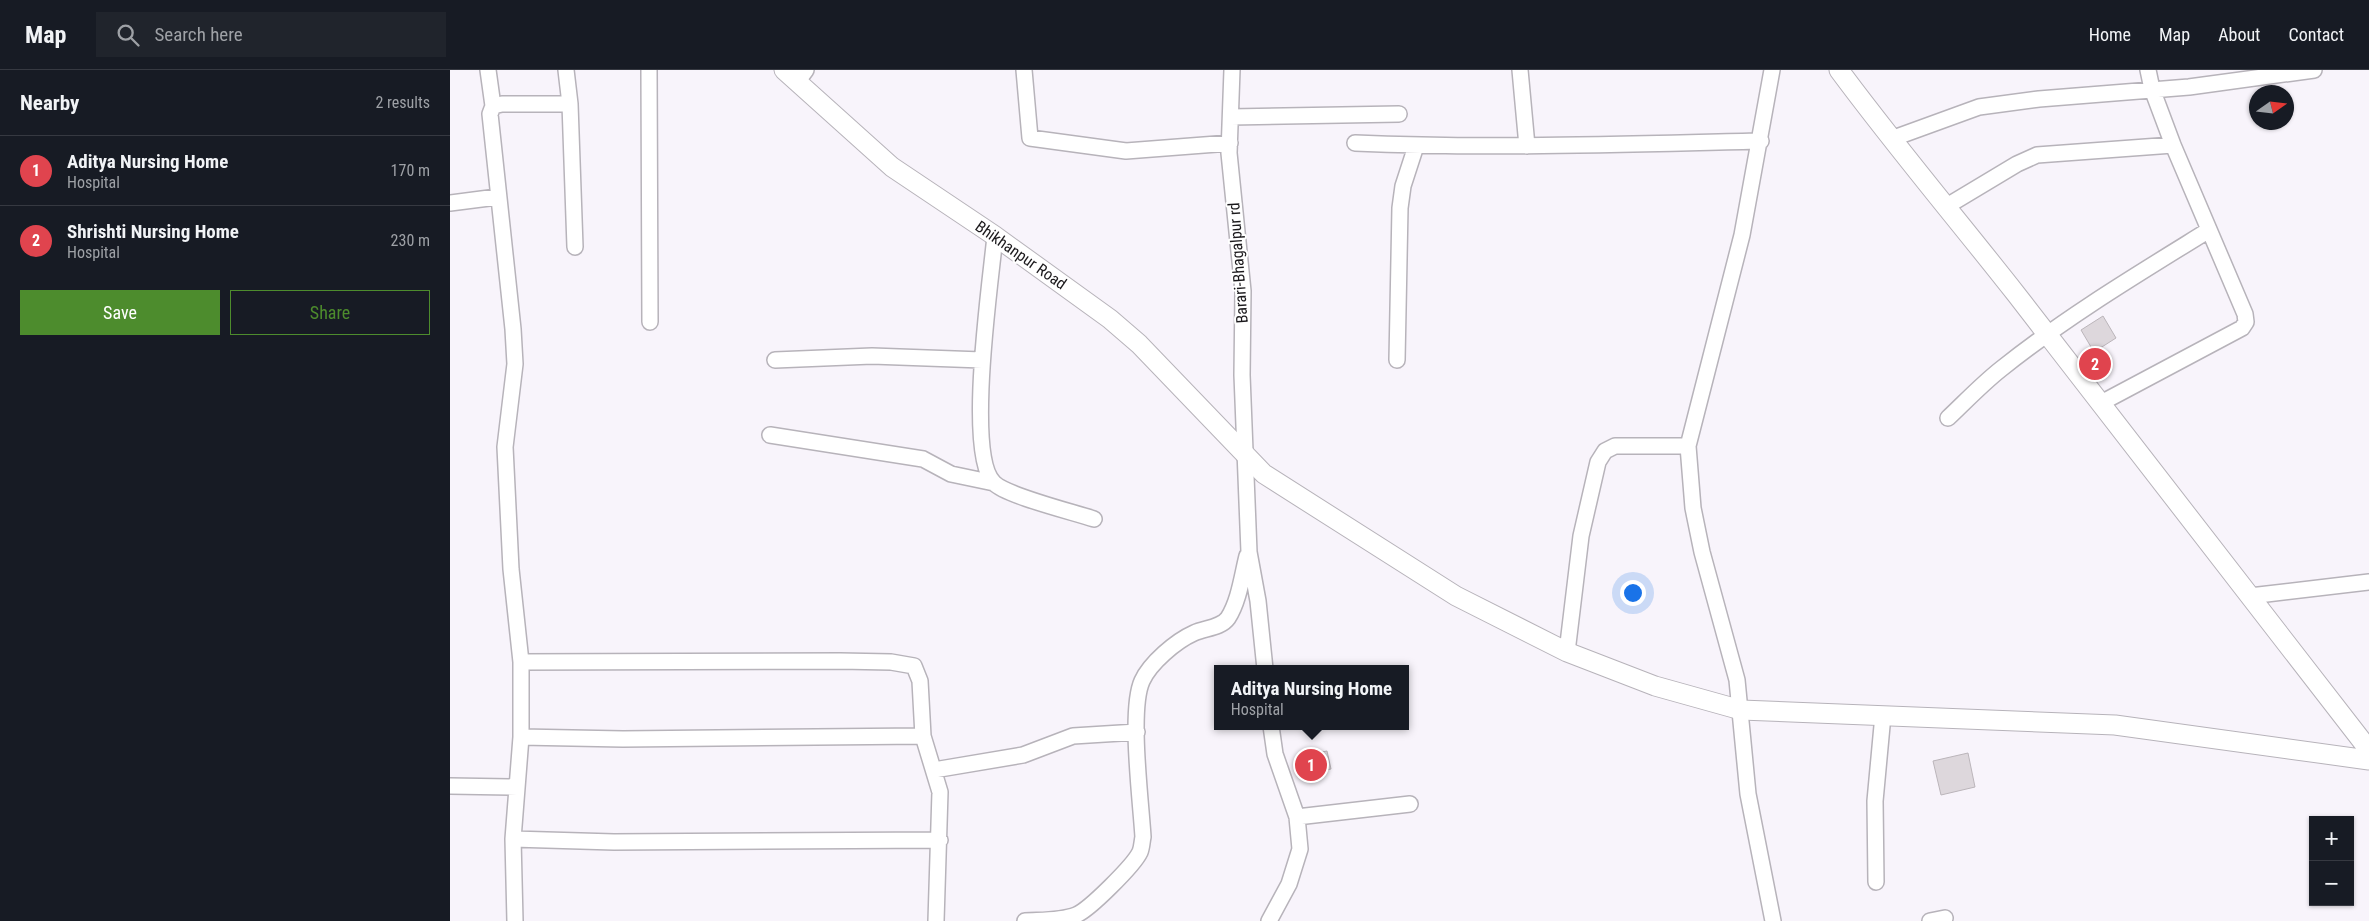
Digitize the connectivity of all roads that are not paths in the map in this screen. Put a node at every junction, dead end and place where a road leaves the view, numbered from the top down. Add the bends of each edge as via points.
1 (488, 70) edge
2 (566, 70) edge
3 (648, 70) edge
4 (1024, 70) edge
5 (1232, 70) edge
6 (1520, 70) edge
7 (1772, 70) edge
8 (1839, 70) edge
9 (2148, 70) edge
10 (2314, 70) edge
11 (796, 74) edge
12 (2152, 89) junction
13 (570, 104) junction
14 (493, 106) junction
15 (1399, 114) dead end
16 (1230, 117) junction
17 (1891, 139) junction
18 (1761, 141) junction
19 (1230, 143) junction
20 (1355, 144) dead end
21 (2173, 145) junction
22 (1416, 146) junction
23 (1527, 146) junction
24 (498, 197) junction
25 (450, 203) edge
26 (1947, 206) junction
27 (2209, 230) junction
28 (995, 236) junction
29 (575, 247) dead end
30 (650, 322) dead end
31 (2047, 334) junction
32 (775, 360) dead end
33 (982, 360) junction
34 (1397, 360) dead end
35 (2101, 403) junction
36 (1948, 418) dead end
37 (770, 435) dead end
38 (1688, 446) junction
39 (1245, 456) junction
40 (994, 483) junction
41 (1094, 518) dead end
42 (1249, 552) junction
43 (2369, 582) edge
44 (2250, 596) junction
45 (1566, 652) junction
46 (521, 662) junction
47 (1265, 665) edge
48 (1741, 710) junction
49 (1883, 715) junction
50 (1272, 730) edge
51 (1137, 732) junction
52 (924, 736) junction
53 (521, 737) junction
54 (2369, 750) edge
55 (2369, 760) edge
56 (934, 770) junction
57 (450, 786) edge
58 (517, 787) junction
59 (1410, 804) dead end
60 (1297, 817) junction
61 (513, 838) junction
62 (940, 840) junction
63 (1876, 882) dead end
64 (515, 921) edge
65 (936, 921) edge
66 (1025, 921) edge
67 (1269, 921) edge
68 (1773, 921) edge

1 - 14 street
2 - 13 street
3 - 30 street
4 - 19 street via 1030,138 1126,151
5 - 16 street, Barari-Bhagalpur rd
6 - 23 street
7 - 18 street
8 - 17 main road
9 - 12 street
10 - 12 street
11 - 28 main road, Bhikhanpur Road via 892,167
12 - 17 street via 1979,107
12 - 21 street
13 - 14 street
13 - 29 street
14 - 24 street via 490,124
15 - 16 street
16 - 19 street, Barari-Bhagalpur rd
17 - 26 main road
18 - 23 street
18 - 38 street via 1742,235
19 - 39 street, Barari-Bhagalpur rd via 1243,291
20 - 22 street
21 - 26 street via 2037,155
21 - 27 street
22 - 23 street
22 - 34 street via 1403,186 1400,208
24 - 25 street
24 - 46 street via 515,364 506,438 506,474 511,569
26 - 31 main road
27 - 31 street
27 - 35 street via 2246,322 2242,328
28 - 33 street
28 - 39 main road, Bhikhanpur Road via 1110,319 1139,344
31 - 35 main road
31 - 36 street via 2000,370
32 - 33 street via 872,356
33 - 40 street via 984,461
35 - 44 main road
37 - 40 street via 923,459 951,474
38 - 45 street via 1615,446 1605,451 1598,462 1581,536
38 - 48 street via 1693,508 1732,658
39 - 42 street, Barari-Bhagalpur rd
39 - 45 main road, Bhikhanpur Road via 1264,474 1456,596
40 - 41 street via 1015,494
42 - 47 street
42 - 51 street via 1227,620 1182,639 1164,653 1142,681 1137,704
43 - 44 street
44 - 54 main road
45 - 48 main road, Bhikhanpur Road via 1655,686
46 - 52 street via 840,661 910,664 918,670 920,680
46 - 53 street
48 - 49 main road, Bhikhanpur Road
48 - 68 street via 1748,794
49 - 55 main road, Bhikhanpur Road via 2115,725
49 - 63 street via 1875,801
50 - 60 street via 1275,754
51 - 56 street via 1074,736 1023,755
51 - 66 street via 1143,837 1140,852 1087,909 1076,915
52 - 53 street via 624,740
52 - 56 street
53 - 58 street
56 - 62 street via 940,792
57 - 58 street
58 - 61 street
59 - 60 street
60 - 67 street via 1300,848 1296,866
61 - 62 street via 614,842
61 - 64 street
62 - 65 street

